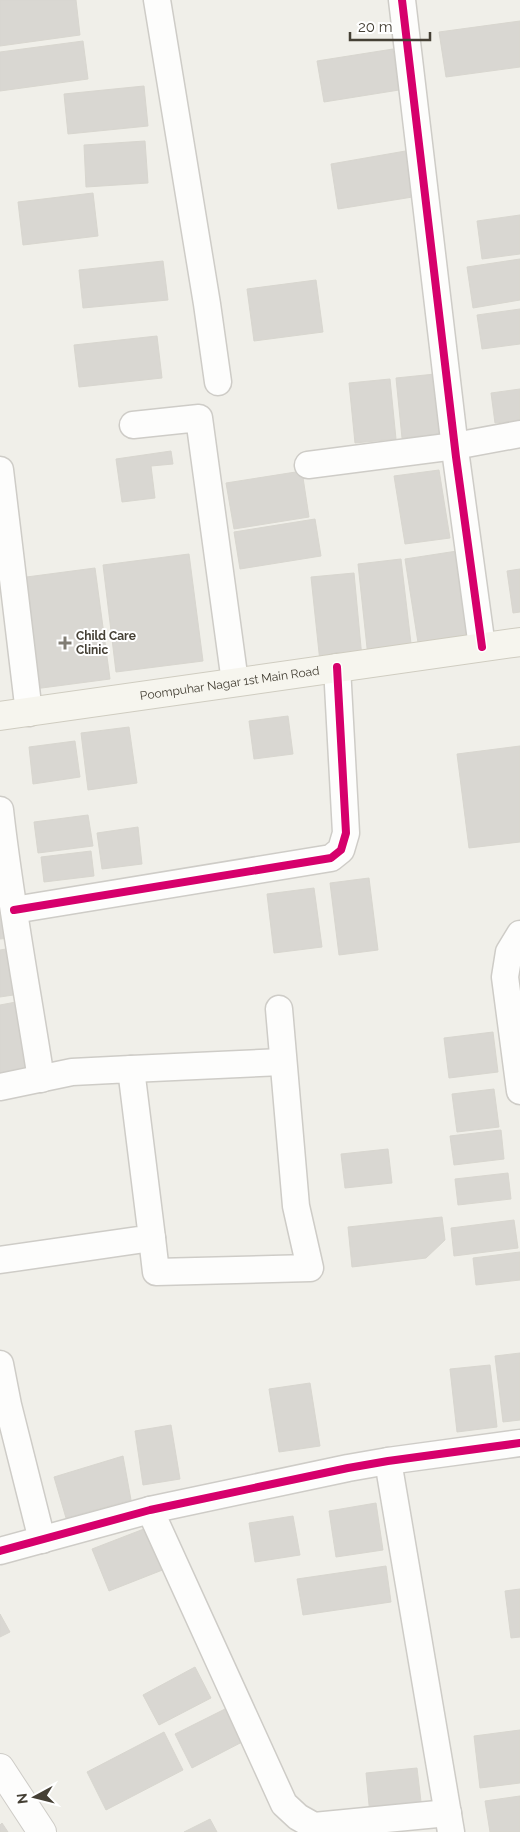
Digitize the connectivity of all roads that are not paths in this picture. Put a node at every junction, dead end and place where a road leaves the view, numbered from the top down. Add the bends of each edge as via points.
1 (158, 0) edge
2 (402, 0) edge
3 (218, 382) dead end
4 (133, 426) dead end
5 (520, 434) edge
6 (455, 446) junction
7 (308, 465) dead end
8 (0, 470) edge
9 (520, 642) edge
10 (482, 647) junction
11 (337, 667) junction
12 (235, 682) junction
13 (29, 712) junction
14 (0, 716) edge
15 (0, 810) edge
16 (14, 910) junction
17 (520, 934) edge
18 (279, 1009) dead end
19 (282, 1062) junction
20 (131, 1069) junction
21 (40, 1079) junction
22 (0, 1087) edge
23 (520, 1091) edge
24 (152, 1238) junction
25 (0, 1260) edge
26 (0, 1364) edge
27 (520, 1443) edge
28 (388, 1461) junction
29 (150, 1510) junction
30 (42, 1540) junction
31 (0, 1551) edge
32 (0, 1768) edge
33 (450, 1822) edge
34 (42, 1832) edge

1 - 3 street
2 - 6 street
4 - 12 street via 199,418
5 - 6 street
6 - 7 street
6 - 10 street
8 - 13 street
9 - 10 main road, Poompuhar Nagar 1st Main Road
10 - 11 main road, Poompuhar Nagar 1st Main Road
11 - 12 main road, Poompuhar Nagar 1st Main Road
11 - 16 street via 346,833 341,850 331,858
12 - 13 main road, Poompuhar Nagar 1st Main Road
13 - 14 main road, Poompuhar Nagar 1st Main Road
15 - 16 street
16 - 21 street
17 - 23 street via 509,952 505,977
18 - 19 street
19 - 20 street
19 - 24 street via 296,1206 310,1268 156,1272
20 - 21 street via 72,1072
20 - 24 street
21 - 22 street
24 - 25 street
26 - 30 street
27 - 28 street
28 - 29 street
28 - 33 street
29 - 30 street
29 - 33 street via 284,1804 314,1826
30 - 31 street
32 - 34 street

